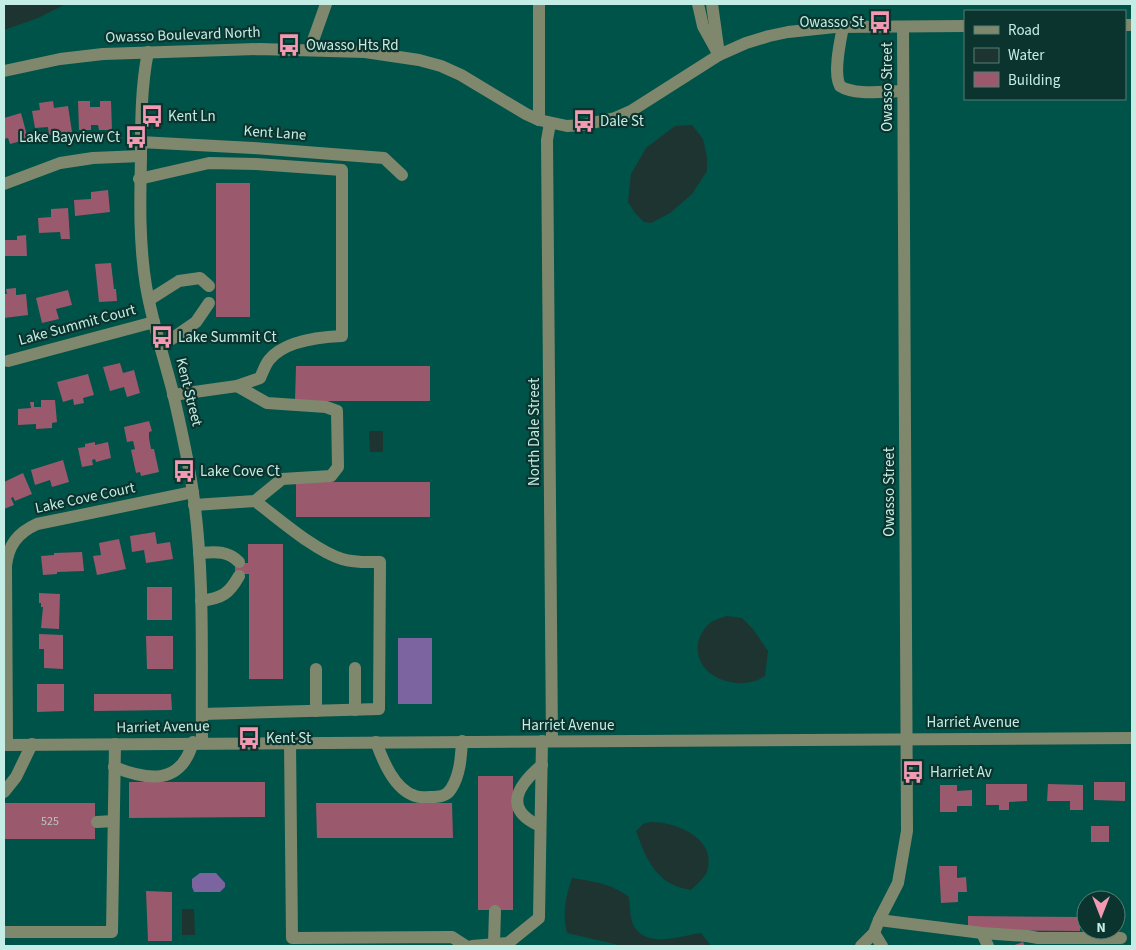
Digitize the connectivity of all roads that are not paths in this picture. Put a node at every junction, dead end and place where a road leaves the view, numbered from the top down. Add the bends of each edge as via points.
1 (326, 4) edge
2 (539, 4) edge
3 (698, 4) edge
4 (712, 4) edge
5 (903, 26) junction
6 (964, 26) edge
7 (843, 27) junction
8 (310, 49) junction
9 (148, 52) junction
10 (719, 55) junction
11 (4, 71) edge
12 (903, 91) junction
13 (544, 121) junction
14 (140, 142) junction
15 (141, 156) junction
16 (402, 175) dead end
17 (139, 179) junction
18 (4, 184) edge
19 (209, 286) dead end
20 (149, 300) junction
21 (209, 303) dead end
22 (154, 322) junction
23 (160, 347) junction
24 (8, 361) dead end
25 (238, 386) junction
26 (173, 395) junction
27 (194, 499) junction
28 (255, 501) junction
29 (199, 553) junction
30 (239, 562) dead end
31 (239, 576) dead end
32 (201, 601) junction
33 (355, 668) dead end
34 (316, 669) dead end
35 (355, 710) junction
36 (316, 711) junction
37 (202, 714) junction
38 (1132, 738) edge
39 (907, 739) junction
40 (462, 741) junction
41 (547, 741) junction
42 (198, 742) junction
43 (290, 742) junction
44 (376, 742) junction
45 (5, 744) edge
46 (32, 744) junction
47 (115, 744) junction
48 (542, 765) junction
49 (114, 767) junction
50 (4, 792) edge
51 (113, 821) junction
52 (97, 822) dead end
53 (540, 826) junction
54 (495, 911) dead end
55 (879, 920) junction
56 (4, 932) edge
57 (874, 933) junction
58 (982, 933) junction
59 (1076, 938) edge
60 (1030, 941) edge
61 (494, 944) junction
62 (466, 946) edge
63 (472, 946) edge
64 (861, 946) edge
65 (882, 946) edge
66 (988, 946) edge

1 - 8 street
2 - 13 street, North Dale Street
3 - 10 street via 703,26
4 - 10 street
5 - 6 street, Owasso Boulevard North
5 - 7 street, Owasso Boulevard North
5 - 12 street, Owasso Street
7 - 10 street, Owasso Boulevard North via 788,32 746,43
7 - 12 street via 837,79 840,86 860,92
8 - 9 street, Owasso Boulevard North
8 - 13 street, Owasso Boulevard North via 397,56 441,66
9 - 11 street, Owasso Boulevard North via 81,56
9 - 14 street, Kent Street
10 - 13 street, Owasso Boulevard North via 615,118 582,126
12 - 39 street, Owasso Street
13 - 41 street, North Dale Street via 548,150
14 - 15 street, Kent Street
14 - 16 street, Kent Lane via 384,158
15 - 17 street, Kent Street
15 - 18 street via 60,162
17 - 20 street, Kent Street via 142,251
17 - 25 street via 209,163 342,170 342,336 318,337 289,345 269,360 260,378
19 - 20 street via 200,278 179,281
20 - 22 street, Kent Street
21 - 23 street via 196,322
22 - 23 street, Kent Street
22 - 24 street, Lake Summit Court
23 - 26 street, Kent Street
25 - 26 street
25 - 28 street via 267,404 326,407 337,411 338,467 331,476 282,478
26 - 27 street, Kent Street
27 - 28 street, Lake Cove Court
27 - 29 street, Kent Street
27 - 45 street, Lake Cove Court via 37,524 18,535 11,545 6,566
28 - 35 street via 311,543 340,558 380,562 379,709
29 - 30 street via 231,554
29 - 32 street, Kent Street
31 - 32 street via 233,587 218,599
32 - 37 street, Kent Street
33 - 35 street
34 - 36 street
35 - 36 street
36 - 37 street
37 - 42 street, Kent Street
38 - 39 street, Harriet Avenue
39 - 41 street, Harriet Avenue
39 - 55 street, Owasso Street via 907,831 903,862 898,883
40 - 41 street, Harriet Avenue
40 - 44 street, Harriet Avenue
40 - 44 street via 460,767 450,792 442,797 414,796 404,790 383,762
41 - 48 street, North Dale Street
42 - 43 street, Harriet Avenue
42 - 47 street, Harriet Avenue
42 - 49 street via 183,764 159,777 144,777
43 - 44 street, Harriet Avenue
43 - 62 street via 292,938 452,936
45 - 46 street, Harriet Avenue
46 - 47 street, Harriet Avenue
46 - 50 street via 16,777
47 - 49 street
48 - 53 street, North Dale Street
48 - 53 street via 527,777 517,794 518,806 524,817
49 - 51 street
51 - 52 street
51 - 56 street via 112,932
53 - 61 street, North Dale Street via 538,918 508,943
54 - 61 street
55 - 57 street, Owasso Street
55 - 58 street
57 - 64 street, Owasso Street
57 - 65 street
58 - 60 street
58 - 66 street
59 - 60 street
61 - 63 street, North Dale Street

